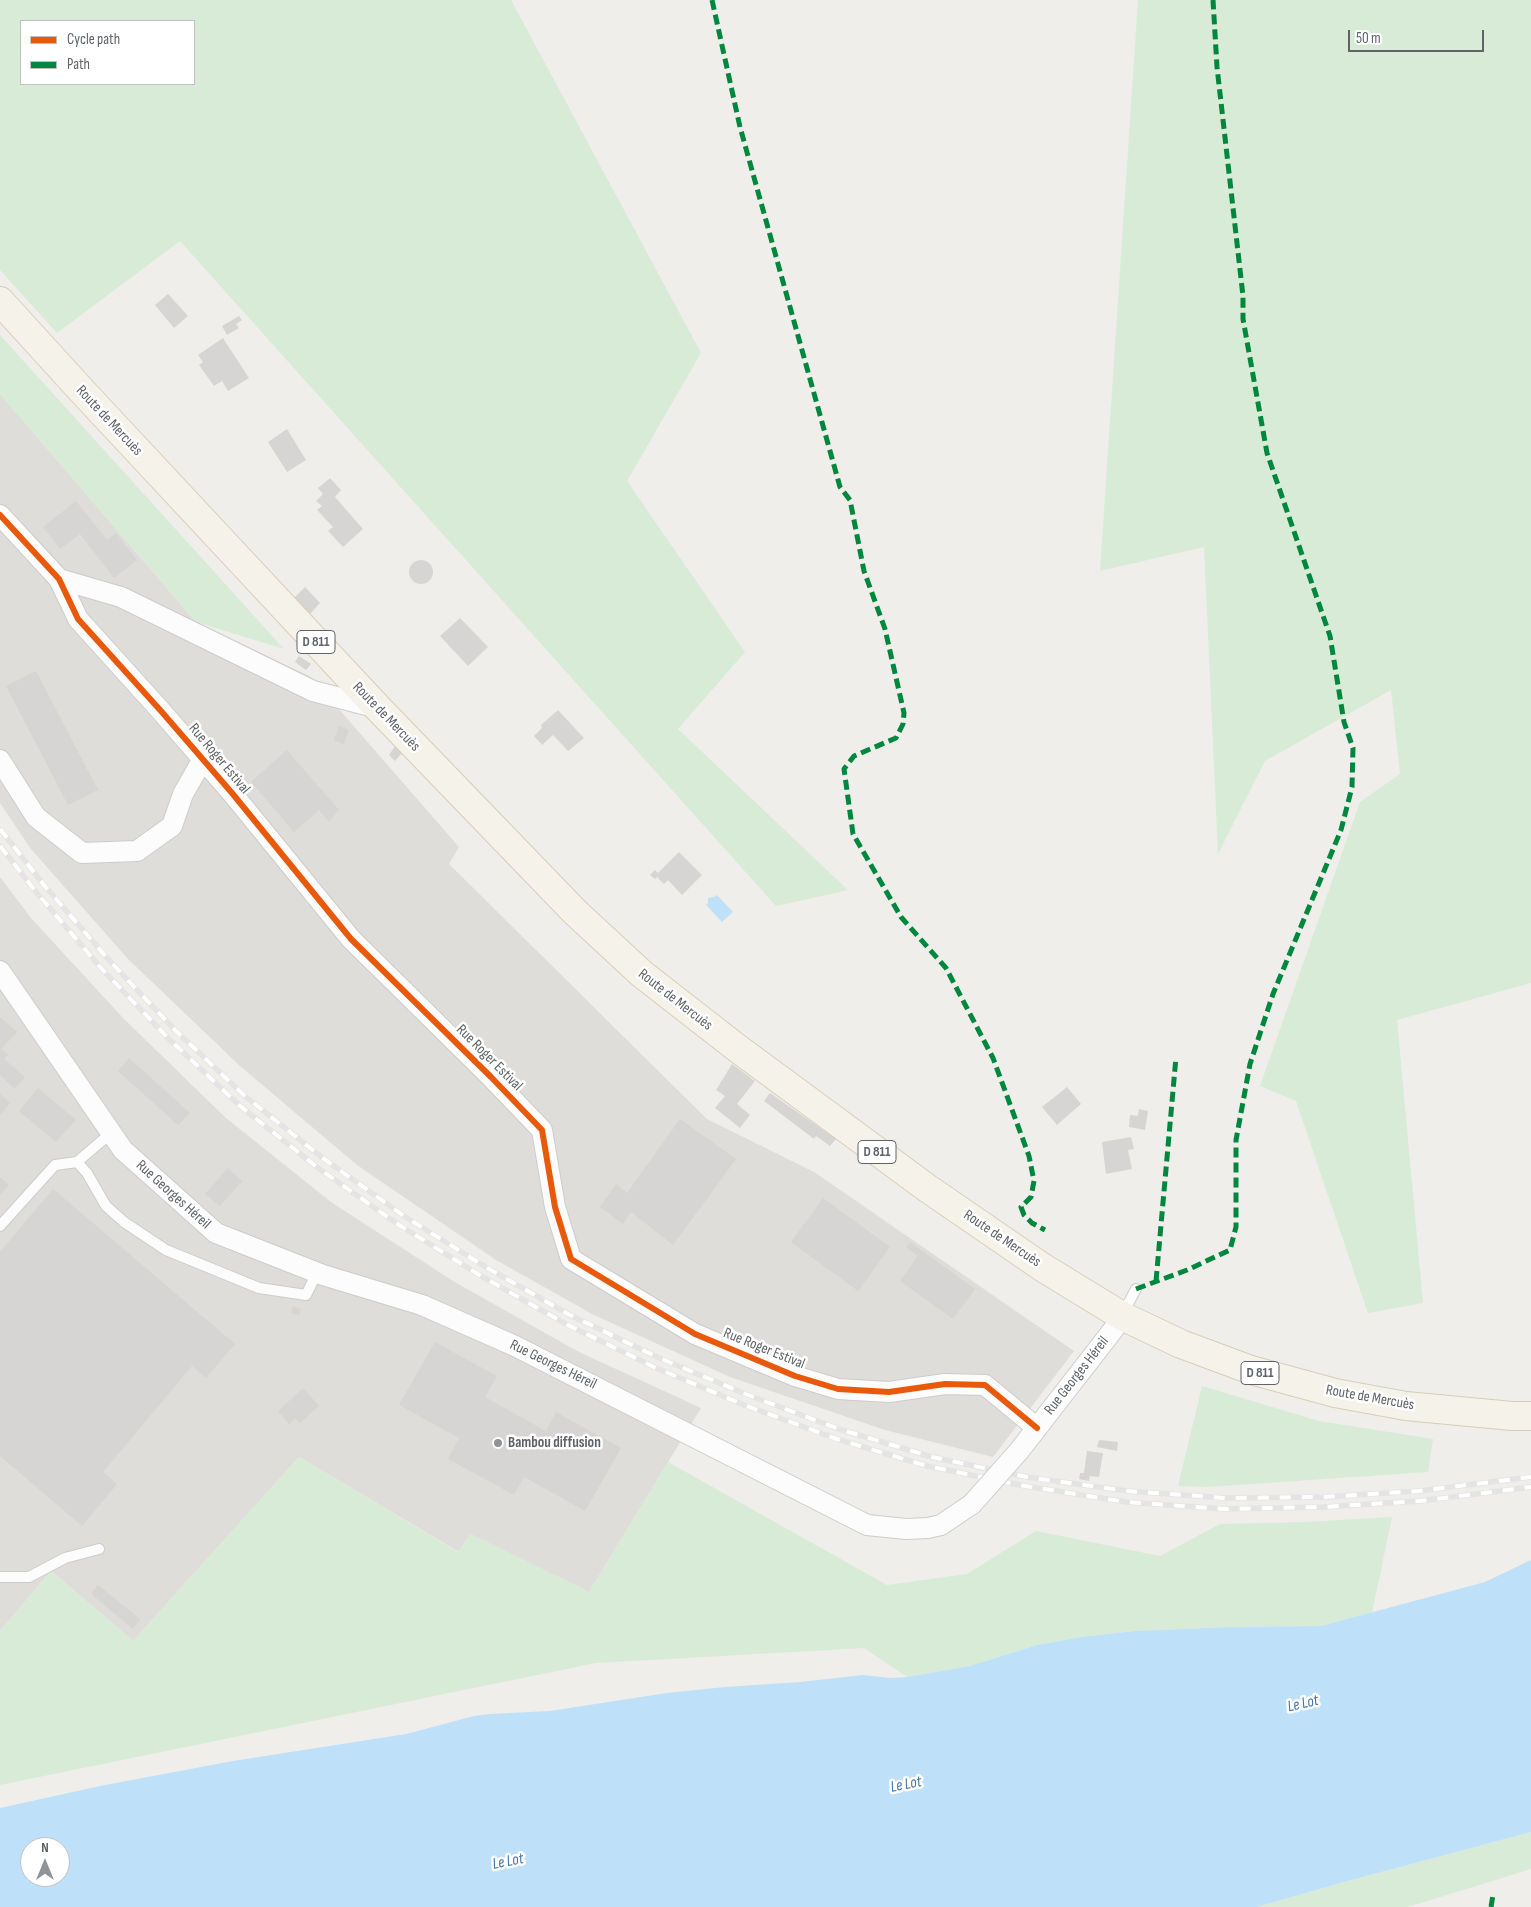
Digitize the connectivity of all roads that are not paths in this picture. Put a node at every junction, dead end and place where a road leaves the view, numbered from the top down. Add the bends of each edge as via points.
1 (0, 301) edge
2 (0, 516) edge
3 (59, 579) junction
4 (378, 708) junction
5 (203, 759) junction
6 (0, 760) edge
7 (0, 971) edge
8 (111, 1133) junction
9 (77, 1162) junction
10 (0, 1226) edge
11 (317, 1273) junction
12 (1136, 1289) dead end
13 (1122, 1316) junction
14 (1531, 1416) edge
15 (1037, 1428) junction
16 (99, 1549) dead end
17 (0, 1577) edge

1 - 4 main road, Route de Mercuès / D 811
2 - 3 street, Rue Roger Estival
3 - 4 street via 121,596 313,691
3 - 5 street, Rue Roger Estival via 78,619
4 - 13 main road, Route de Mercuès / D 811 via 575,912 642,974 927,1188 1042,1267
5 - 6 street, Rue Roger Estival via 184,794 172,826 136,852 82,853 36,817
5 - 15 street, Rue Roger Estival via 351,939 542,1130 556,1207 571,1259 695,1334 795,1376 838,1390 889,1392 945,1384 984,1385
7 - 8 street, Rue Georges Héreil
8 - 9 lane
8 - 11 street, Rue Georges Héreil via 123,1150 216,1233
9 - 10 lane via 55,1165
9 - 11 lane via 106,1206 166,1250 259,1288 306,1295
11 - 15 street, Rue Georges Héreil, bridge via 422,1305 515,1346 867,1525 906,1529 942,1525 972,1504
12 - 13 lane
13 - 14 main road, Route de Mercuès / D 811 via 1181,1344 1251,1370 1335,1393 1406,1406
13 - 15 street, Rue Georges Héreil
16 - 17 lane via 65,1558 29,1577

